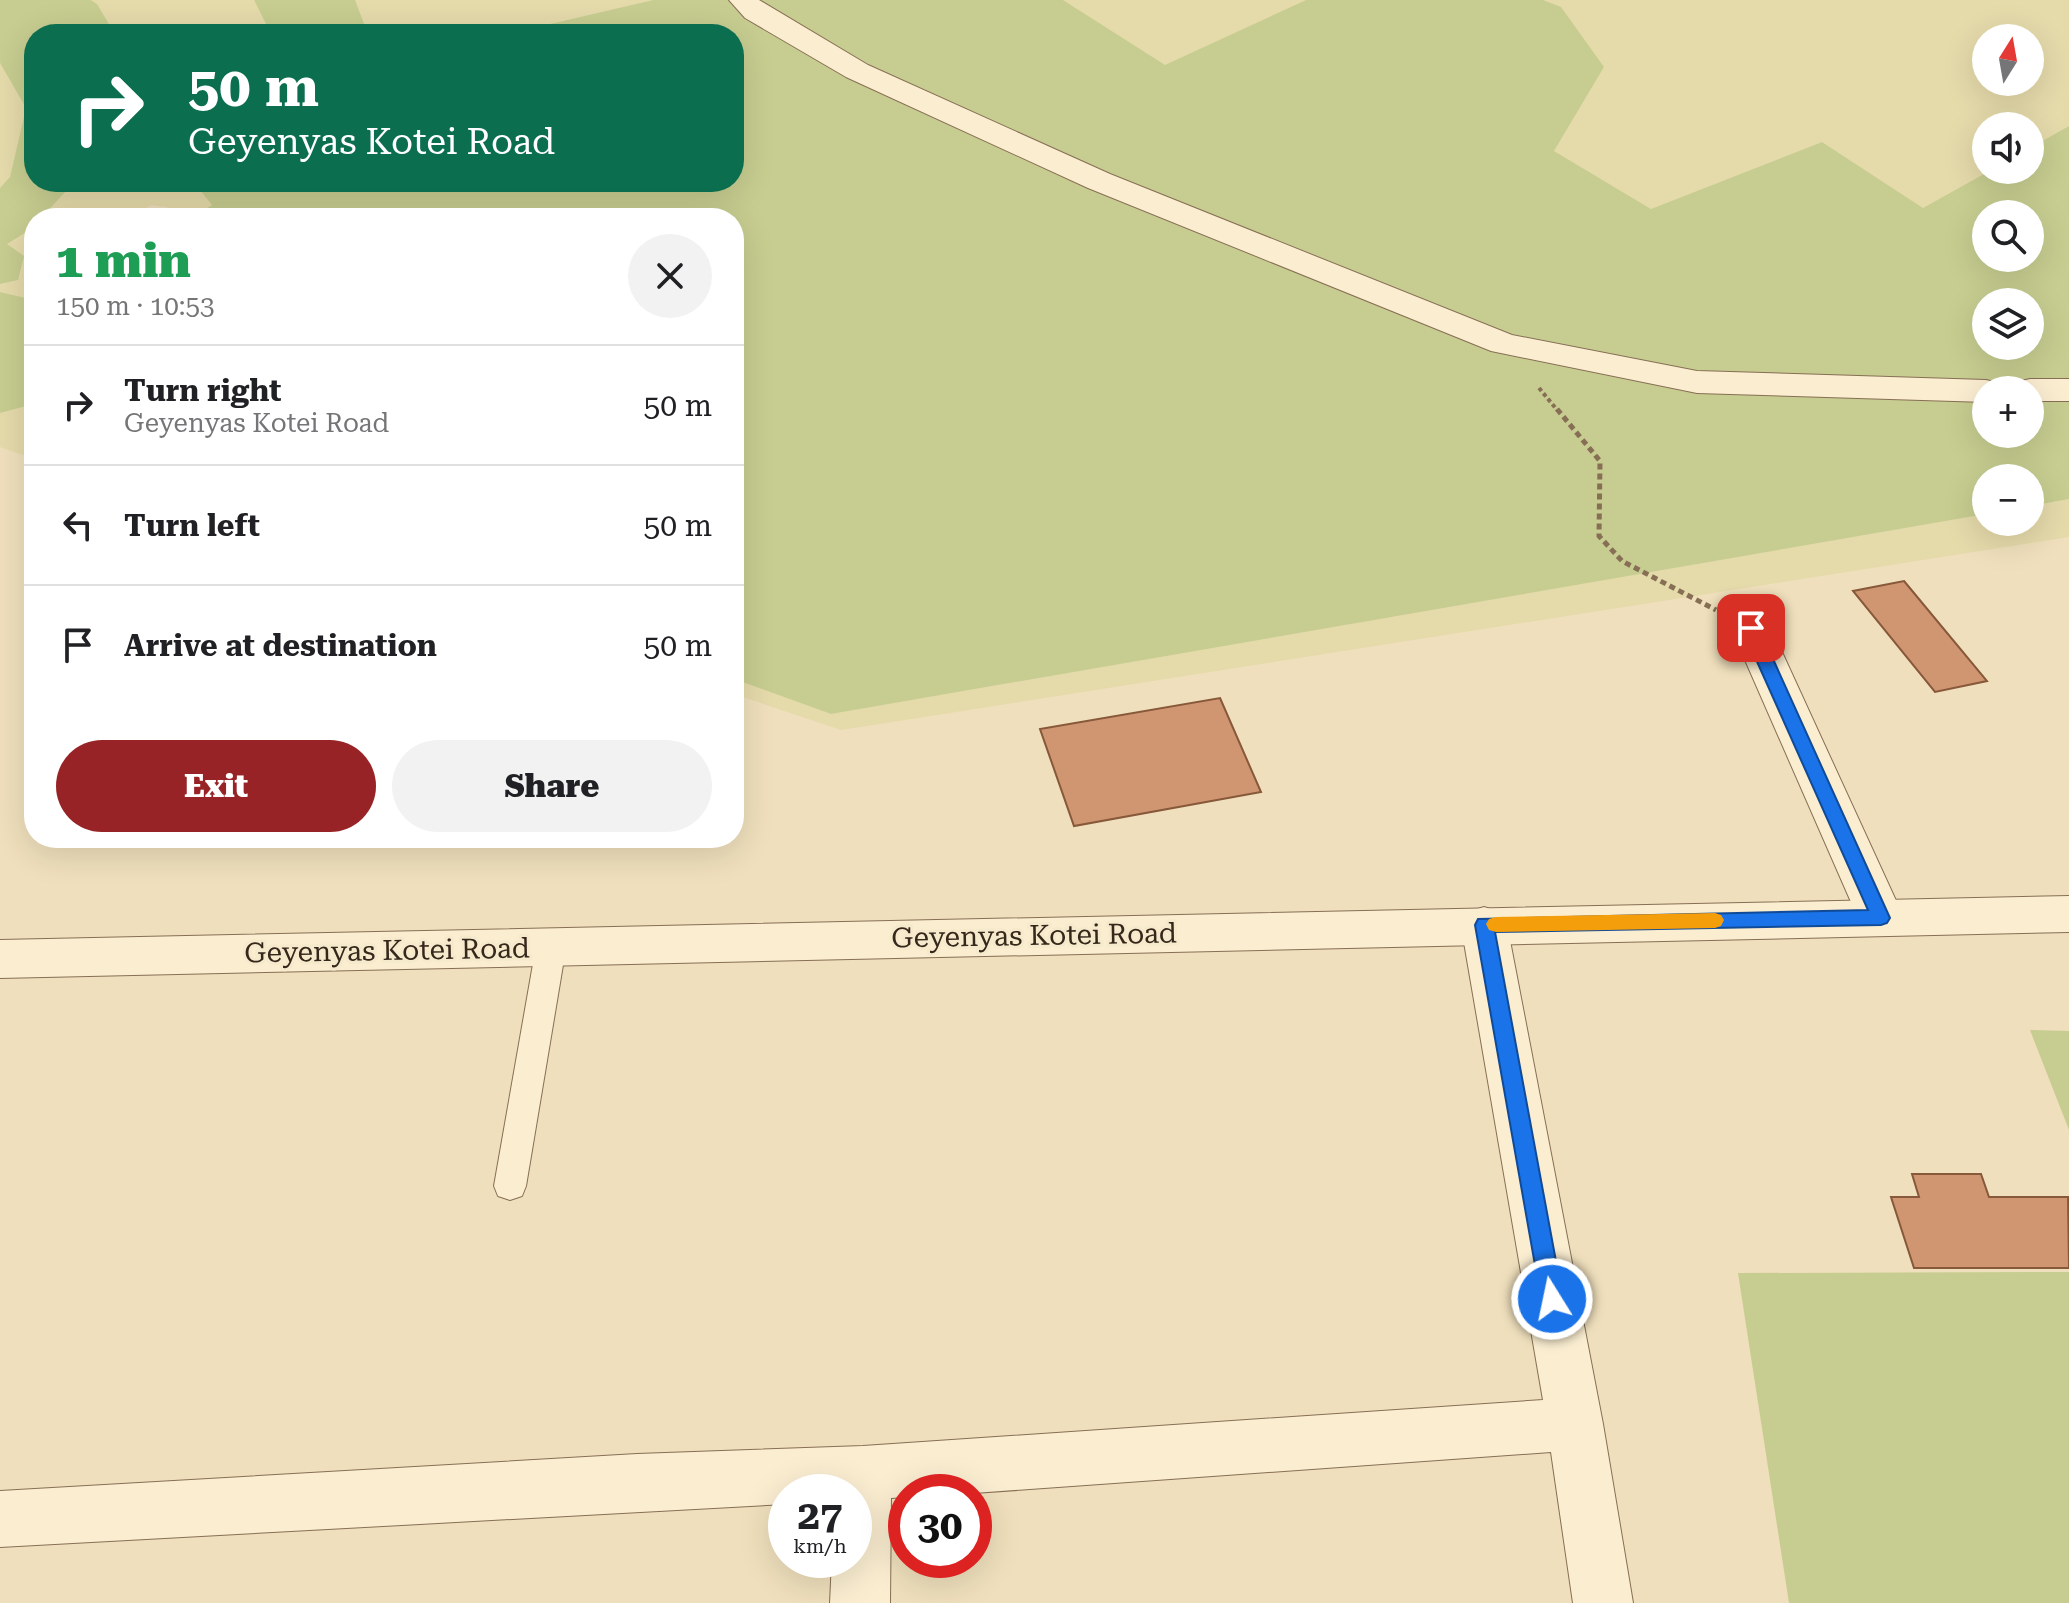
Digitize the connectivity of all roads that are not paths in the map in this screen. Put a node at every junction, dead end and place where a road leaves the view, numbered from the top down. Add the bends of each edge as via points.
1 (743, 0) edge
2 (2044, 390) edge
3 (2069, 390) edge
4 (1972, 391) edge
5 (1751, 628) road end
6 (2069, 914) edge
7 (1881, 918) junction
8 (1484, 925) junction
9 (551, 947) junction
10 (0, 959) edge
11 (510, 1186) dead end
12 (1575, 1424) junction
13 (863, 1473) junction
14 (0, 1519) edge
15 (860, 1603) edge
16 (1603, 1603) edge

1 - 4 street via 857,71 1099,181 1503,344 1697,382
2 - 3 street
5 - 7 street
6 - 7 street, Geyenyas Kotei Road
7 - 8 street, Geyenyas Kotei Road
8 - 9 street, Geyenyas Kotei Road
8 - 12 street
9 - 10 street, Geyenyas Kotei Road
9 - 11 lane
12 - 13 street
12 - 16 street
13 - 14 street
13 - 15 street

